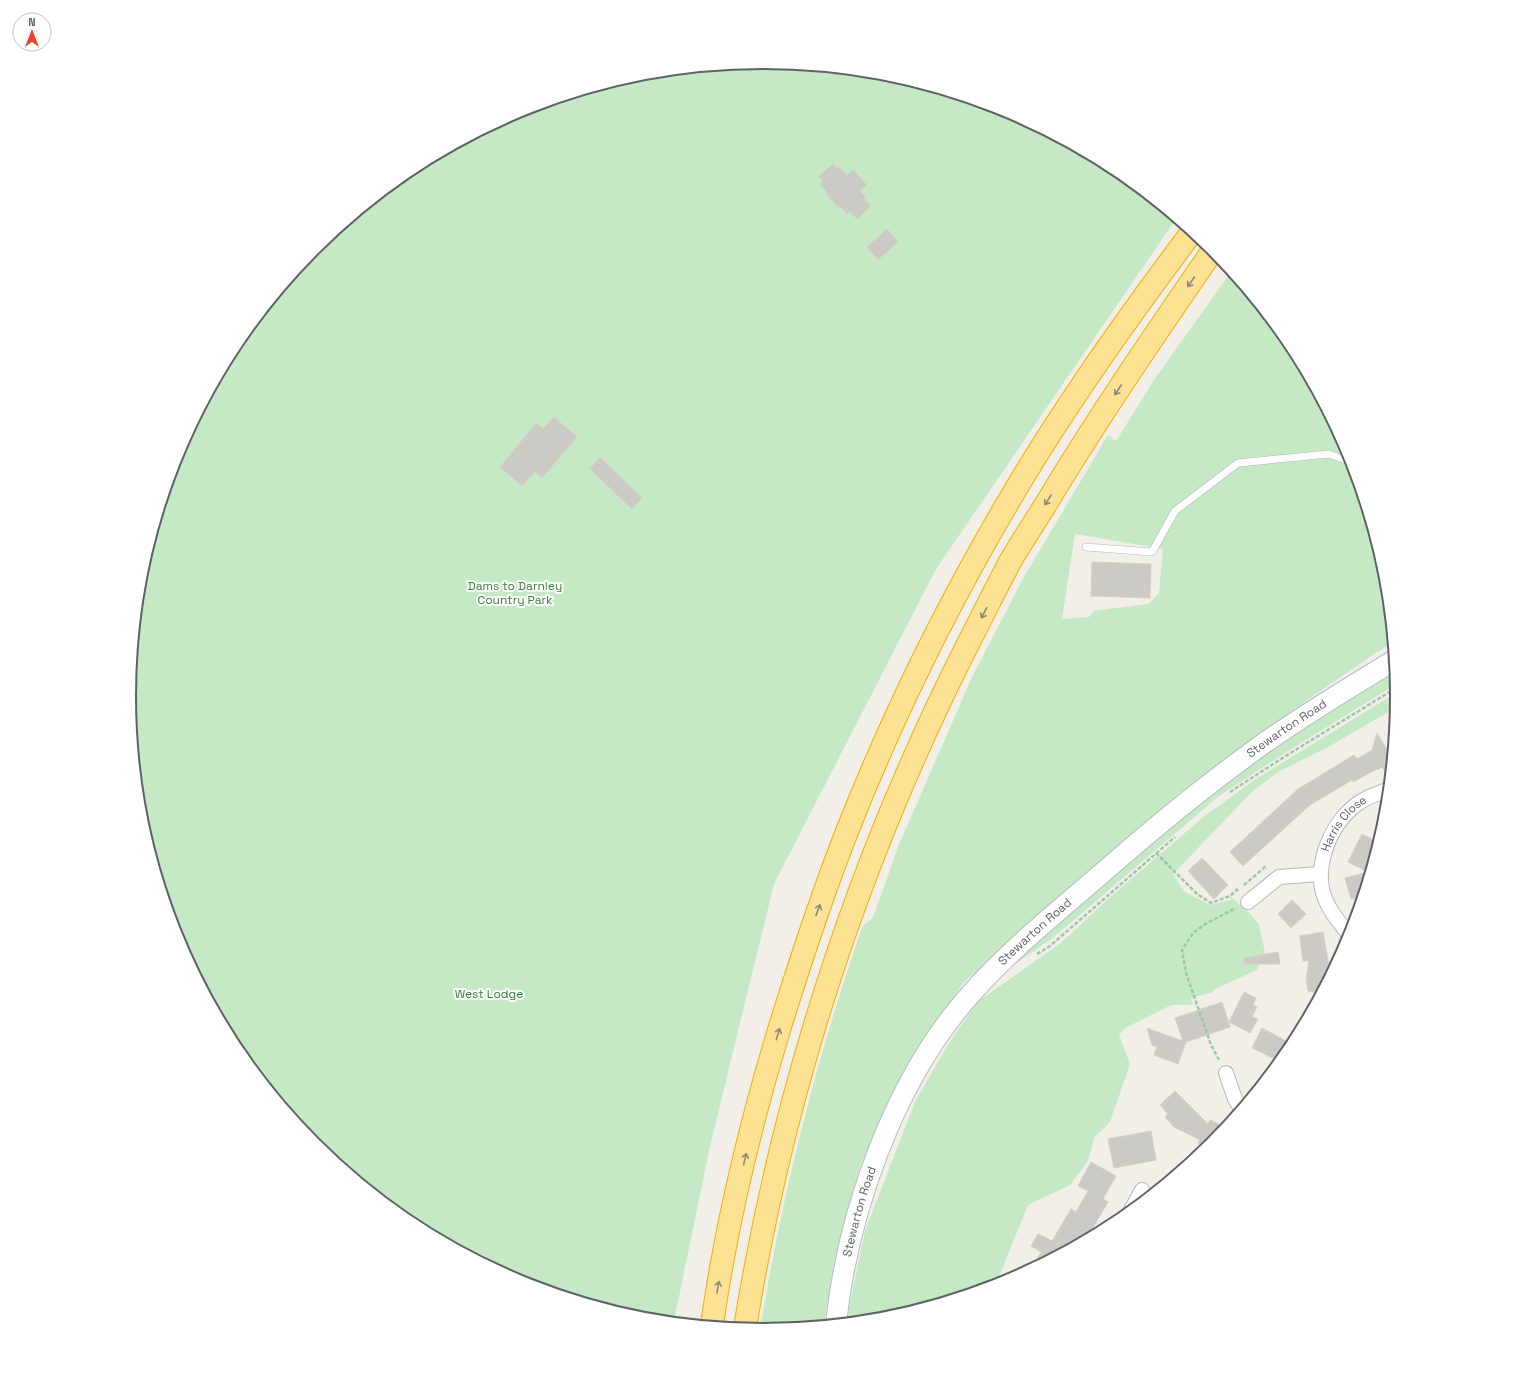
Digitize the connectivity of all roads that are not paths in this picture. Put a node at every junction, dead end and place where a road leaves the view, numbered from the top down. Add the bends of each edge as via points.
1 (1189, 237) edge
2 (1209, 256) edge
3 (1343, 459) edge
4 (1086, 547) dead end
5 (1388, 664) edge
6 (1381, 792) edge
7 (1320, 874) junction
8 (1248, 902) road end
9 (1345, 928) edge
10 (1226, 1073) road end
11 (1238, 1104) edge
12 (1142, 1190) dead end
13 (1138, 1197) edge
14 (837, 1319) edge
15 (713, 1321) edge
16 (746, 1323) edge

15 -> 1 highway via 729,1227 767,1069 814,920 876,761 917,673 966,578 1036,456 1115,338
2 -> 16 highway via 1085,440 1012,559 944,692 893,804 831,971 798,1081 759,1250
3 - 4 lane via 1329,454 1238,463 1175,511 1152,552
5 - 14 main road, Stewarton Road via 1257,748 1197,794 1147,834 995,968 966,999 948,1022 914,1077 881,1146 855,1221 845,1263
6 - 7 street, Harris Close via 1358,803 1344,815 1327,847
7 - 8 street via 1279,877
7 - 9 street, Harris Close via 1327,905
10 - 11 street
12 - 13 street

